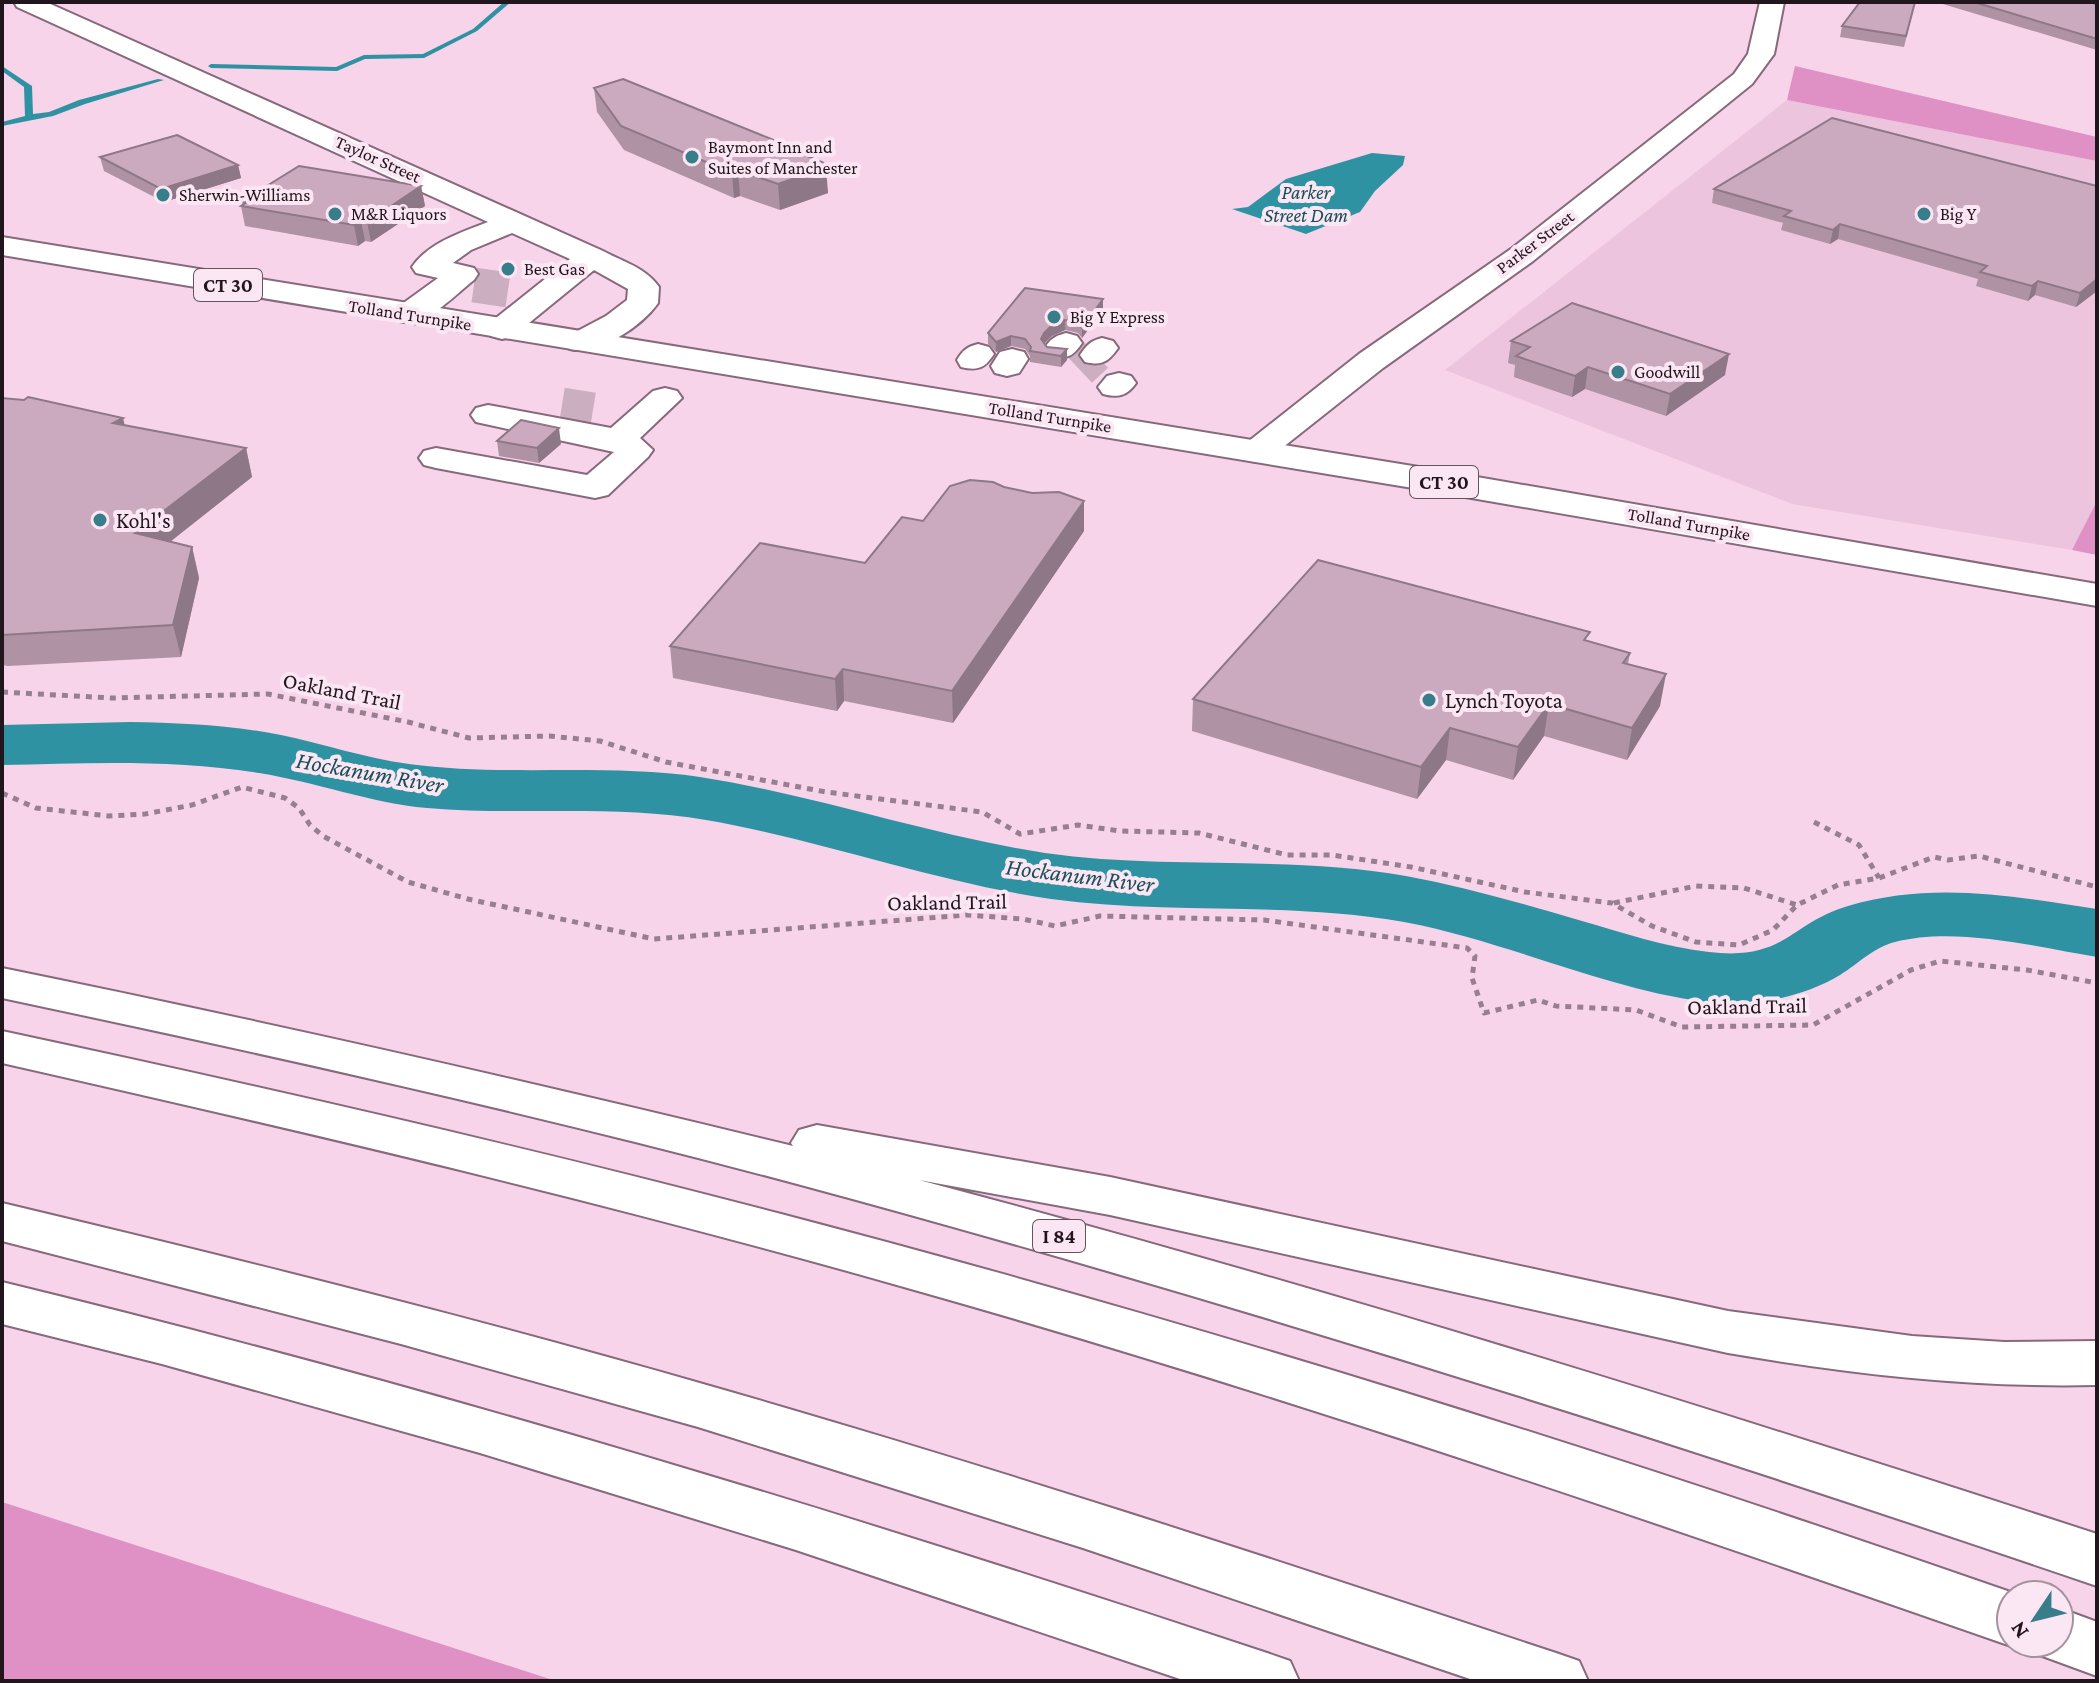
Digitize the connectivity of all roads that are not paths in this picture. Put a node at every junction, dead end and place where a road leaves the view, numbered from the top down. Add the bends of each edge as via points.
1 (26, 2) edge
2 (1772, 2) edge
3 (517, 234) junction
4 (2, 246) edge
5 (592, 257) junction
6 (496, 287) junction
7 (409, 314) junction
8 (502, 329) junction
9 (581, 342) junction
10 (641, 419) junction
11 (1256, 452) junction
12 (436, 458) dead end
13 (2097, 595) edge
14 (2, 983) edge
15 (2, 1047) edge
16 (412, 1070) junction
17 (2, 1222) edge
18 (2, 1303) edge
19 (2097, 1363) edge
20 (2097, 1560) edge
21 (1995, 1614) edge
22 (2075, 1641) edge
23 (2097, 1649) edge
24 (1267, 1681) edge
25 (1556, 1681) edge

1 - 3 main road, Taylor Street
2 - 11 main road, Parker Street via 1761,54 1743,79 1522,255 1371,361
3 - 5 main road, Taylor Street
3 - 6 main road via 478,236 427,267
4 - 7 main road, Tolland Turnpike / CT 30
5 - 6 main road
5 - 9 main road, Taylor Street via 644,287 642,303
6 - 7 main road
6 - 8 main road
7 - 8 main road, Tolland Turnpike / CT 30
8 - 9 main road, Tolland Turnpike / CT 30
9 - 11 main road, Tolland Turnpike / CT 30
10 - 10 main road via 578,408 500,405
10 - 12 main road via 636,450 595,487
11 - 13 main road, Tolland Turnpike / CT 30
14 - 16 main road, I 84
15 - 21 main road via 368,1128 726,1218 1038,1305 1590,1477
16 - 19 main road via 1110,1196 1788,1343 1942,1361
16 - 20 main road, I 84 via 821,1171 1212,1280 1598,1396
17 - 25 main road via 492,1347 795,1433 1079,1521
18 - 24 main road via 523,1443 920,1565
22 - 23 main road

